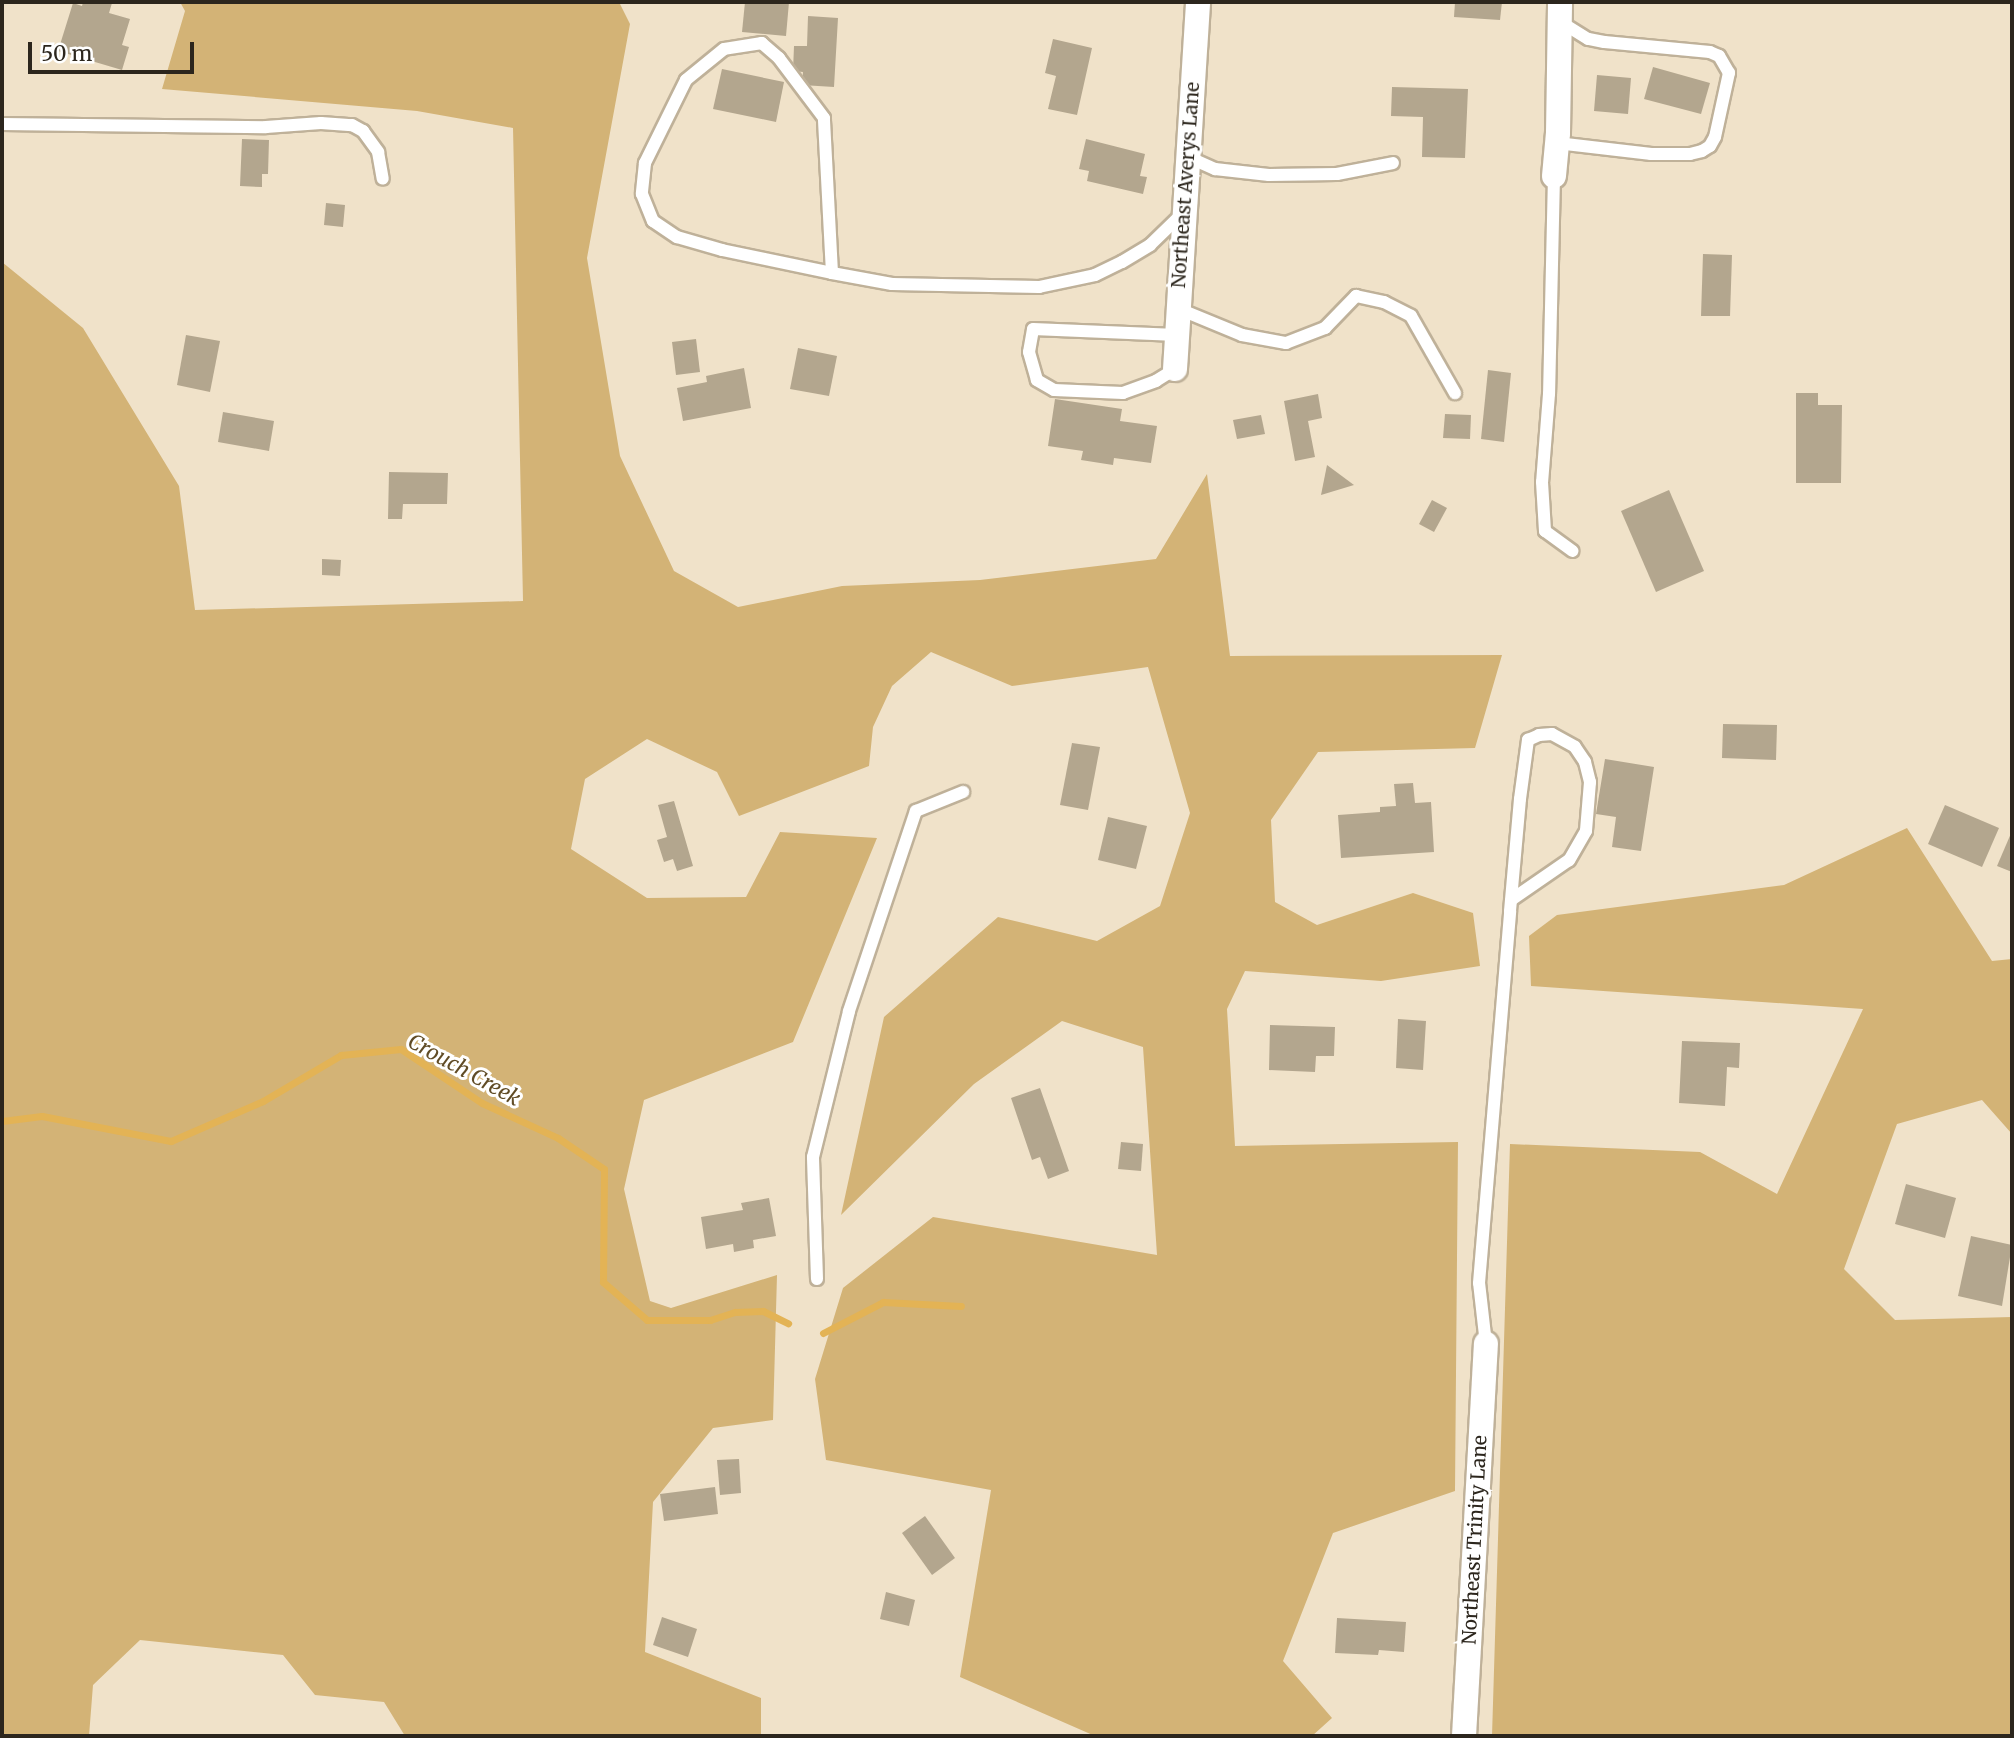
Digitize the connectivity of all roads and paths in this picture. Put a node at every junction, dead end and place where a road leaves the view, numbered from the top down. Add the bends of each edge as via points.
1 (1198, 2) edge
2 (1559, 11) edge
3 (2, 124) edge
4 (1557, 143) junction
5 (1188, 157) junction
6 (1393, 163) dead end
7 (1554, 176) joint
8 (383, 179) dead end
9 (1185, 211) junction
10 (832, 273) junction
11 (1178, 309) junction
12 (1177, 335) junction
13 (1175, 369) joint
14 (1455, 393) dead end
15 (1573, 551) dead end
16 (963, 792) dead end
17 (1511, 900) junction
18 (817, 1279) dead end
19 (1486, 1344) joint
20 (1464, 1736) edge

1 - 5 street, Northeast Averys Lane
2 - 4 street
2 - 4 lane via 1587,39 1710,52 1719,56 1729,73 1715,137 1702,151 1651,154
3 - 8 lane via 352,125 363,131 378,152
4 - 7 street
5 - 6 lane via 1214,169 1269,175 1337,174
5 - 9 street, Northeast Averys Lane
7 - 15 lane via 1542,482 1545,531
9 - 10 lane via 1150,245 1122,262 1095,275 1039,287 892,284
9 - 11 street, Northeast Averys Lane
10 - 10 lane via 824,118 779,58 762,43 724,49 686,80 645,163 642,194 653,221 677,237
11 - 12 street, Northeast Averys Lane
11 - 14 lane via 1242,335 1286,343 1325,328 1356,296 1384,302 1411,316
12 - 13 street, Northeast Averys Lane
12 - 13 lane via 1033,329 1029,352 1037,380 1054,390 1123,393
16 - 18 lane via 916,811 849,1011 813,1157
17 - 17 lane via 1569,860 1586,831 1590,782 1585,762 1575,747 1552,734 1528,740
17 - 19 lane via 1479,1283
19 - 20 street, Northeast Trinity Lane

